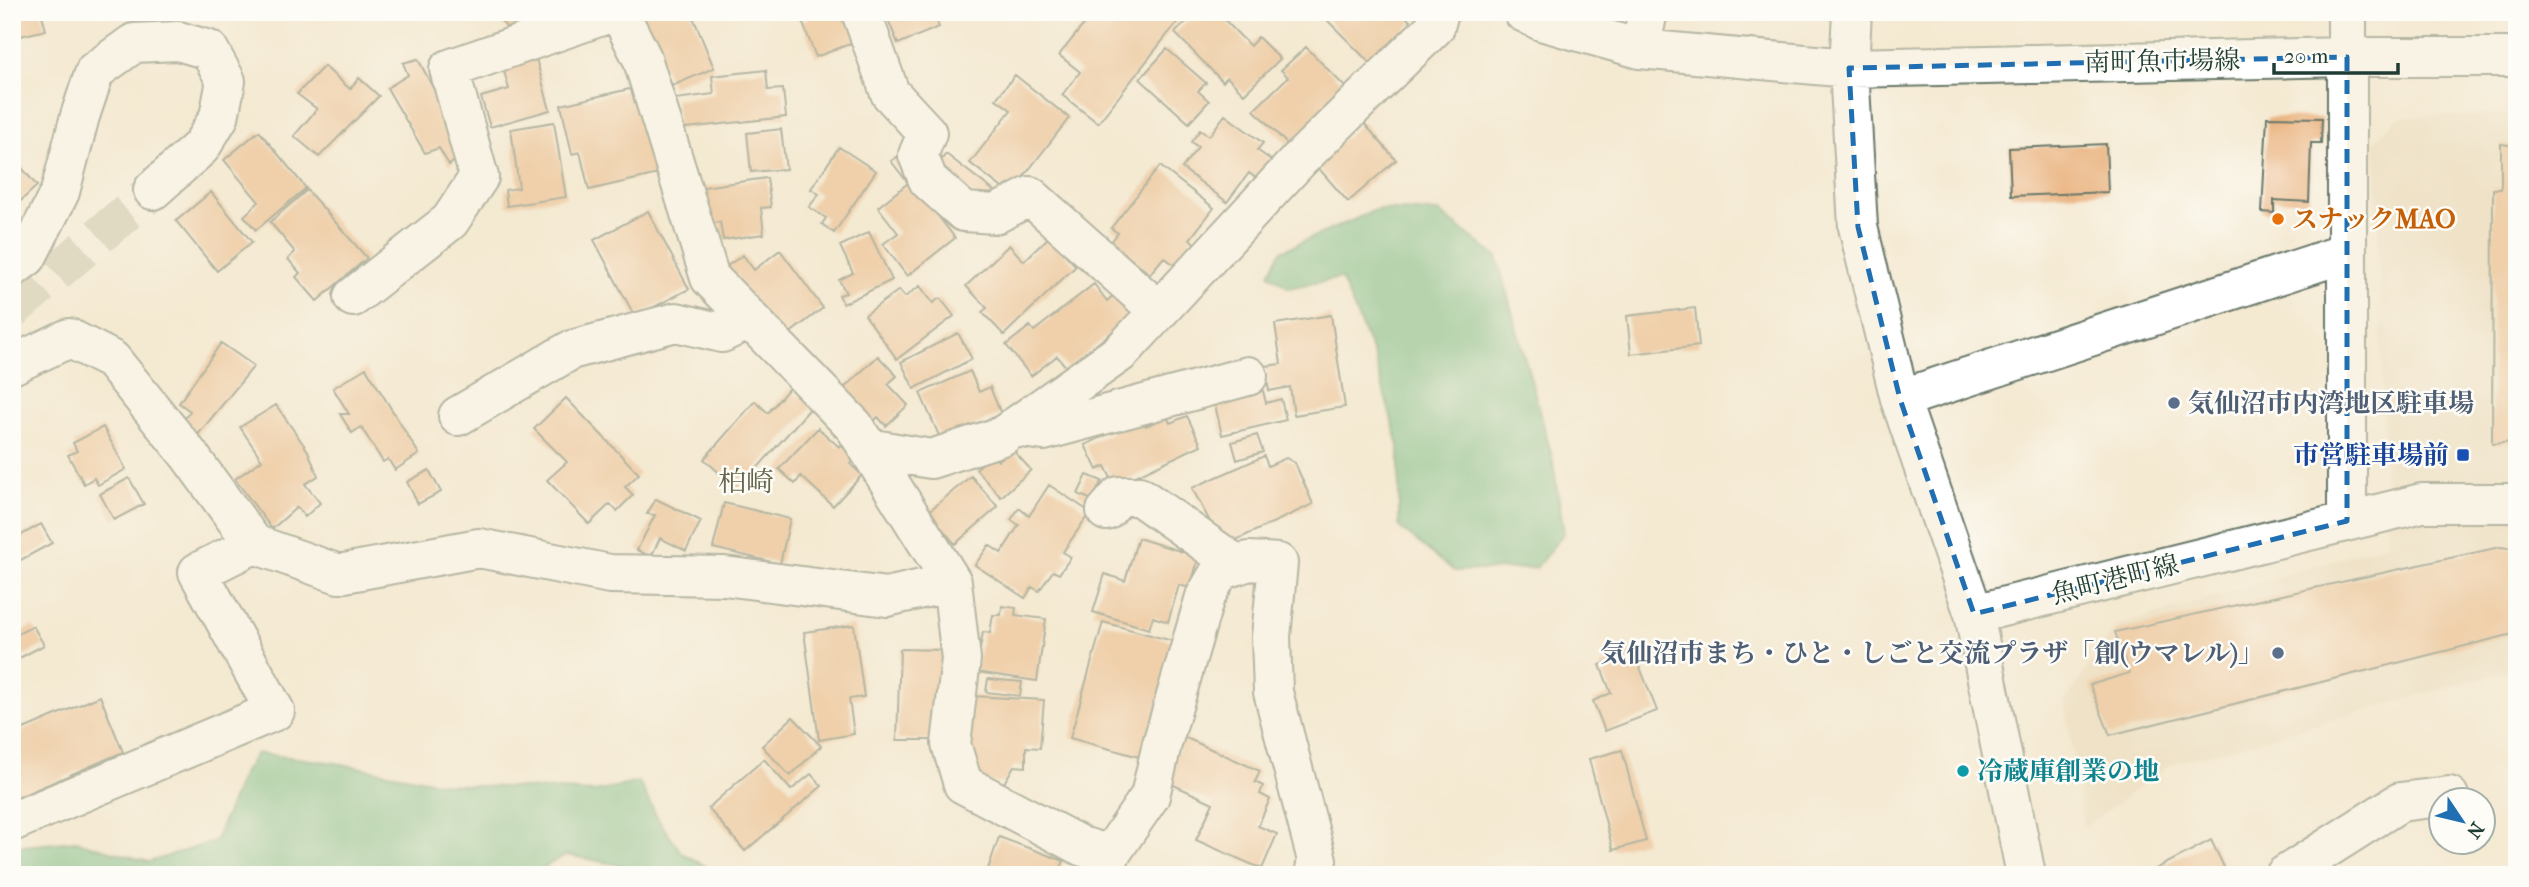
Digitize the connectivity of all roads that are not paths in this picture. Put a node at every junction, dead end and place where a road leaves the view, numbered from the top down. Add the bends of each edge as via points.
1 (613, 12) edge
2 (619, 12) edge
3 (861, 12) edge
4 (1439, 12) edge
5 (1522, 12) edge
6 (1648, 12) edge
7 (1852, 12) edge
8 (2347, 12) edge
9 (1640, 49) junction
10 (2347, 57) junction
11 (2517, 57) edge
12 (1849, 68) junction
13 (153, 190) tunnel mouth
14 (2346, 253) junction
15 (12, 268) edge
16 (353, 297) dead end
17 (1159, 311) junction
18 (750, 319) junction
19 (12, 365) edge
20 (1248, 376) dead end
21 (1900, 399) junction
22 (458, 416) dead end
23 (1014, 427) junction
24 (868, 448) junction
25 (2517, 503) edge
26 (1106, 511) dead end
27 (2347, 521) junction
28 (254, 544) junction
29 (1237, 565) junction
30 (951, 582) junction
31 (1974, 614) junction
32 (2428, 799) edge
33 (12, 822) edge
34 (1314, 875) edge
35 (2026, 875) edge
36 (2285, 875) edge

1 - 16 street via 449,69 479,177 450,221
2 - 18 street via 642,58 710,278
3 - 17 street via 890,93 927,133 918,155 928,180 964,212 996,214 1030,196
4 - 17 street via 1435,27 1299,160
5 - 9 street, 南町魚市場線
6 - 9 street
7 - 12 street
8 - 10 street
9 - 12 street, 南町魚市場線
10 - 11 street, 南町魚市場線
10 - 12 street, 南町魚市場線
10 - 14 street
12 - 21 street via 1858,227
13 - 15 street via 201,147 219,117 226,81 209,50 178,41 134,43 95,71 60,192 27,257
14 - 21 street
14 - 27 street
17 - 23 street via 1121,352
18 - 22 street via 722,333 676,322 571,350
18 - 24 street via 854,426
19 - 28 street via 69,338 112,360
20 - 23 street via 1044,431
21 - 31 street
23 - 24 street via 1002,436 931,459
24 - 30 street
25 - 27 street, 魚町港町線 via 2422,503
26 - 29 street via 1119,496 1139,496
27 - 31 street, 魚町港町線
28 - 30 street via 338,573 479,548 610,574 724,576 887,597
28 - 33 street via 198,572 275,711
29 - 30 street via 1220,571 1205,597 1150,796 1110,855 1081,846 963,784 951,744 961,659
29 - 34 street via 1249,561 1278,564 1271,637 1273,692 1317,860
31 - 35 street
32 - 36 street via 2399,802

